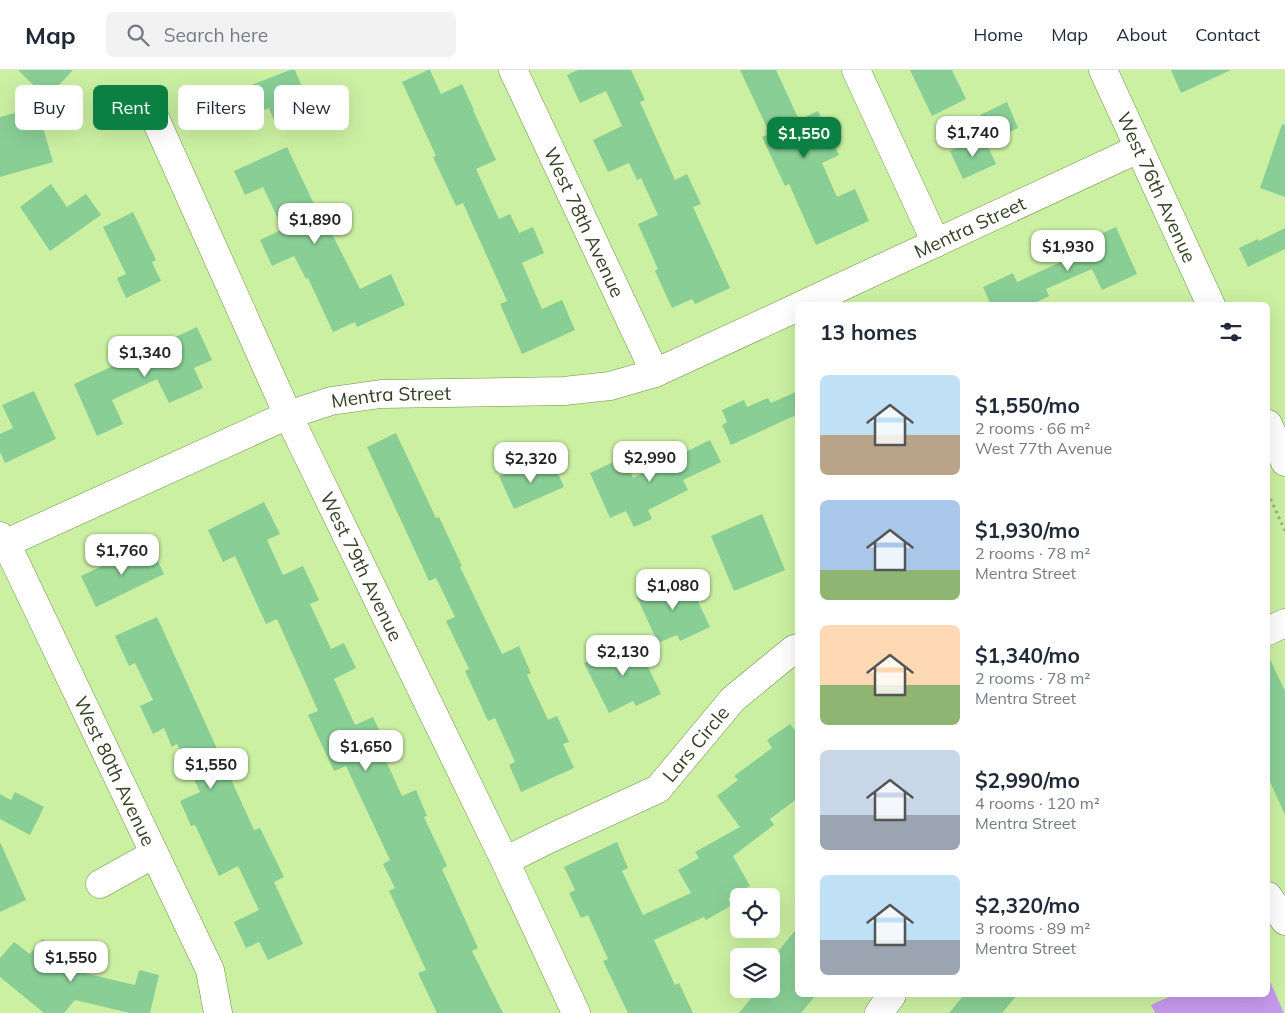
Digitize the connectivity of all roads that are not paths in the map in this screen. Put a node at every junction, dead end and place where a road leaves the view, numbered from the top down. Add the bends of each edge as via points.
1 (513, 70) edge
2 (856, 70) edge
3 (1103, 70) edge
4 (160, 130) edge
5 (1138, 149) junction
6 (936, 243) junction
7 (808, 302) edge
8 (1210, 302) edge
9 (795, 308) edge
10 (655, 373) junction
11 (288, 416) junction
12 (1270, 428) edge
13 (1285, 462) edge
14 (2, 542) edge
15 (1285, 623) edge
16 (1270, 630) edge
17 (794, 650) dead end
18 (154, 854) junction
19 (505, 860) junction
20 (100, 884) dead end
21 (1270, 899) edge
22 (1285, 921) edge
23 (891, 997) edge
24 (218, 1013) edge
25 (576, 1013) edge
26 (879, 1013) edge

1 - 10 street, West 78th Avenue
2 - 6 street
3 - 5 street, West 76th Avenue
4 - 11 street, West 79th Avenue
5 - 6 street, Mentra Street
5 - 8 street, West 76th Avenue
6 - 7 street, Mentra Street
9 - 10 street, Mentra Street
10 - 11 street, Mentra Street via 610,386 564,391 381,394 331,401
11 - 14 street, Mentra Street
11 - 19 street, West 79th Avenue
12 - 13 street
14 - 18 street, West 80th Avenue
15 - 16 street
17 - 19 street, Lars Circle via 733,699 658,789
18 - 20 street
18 - 24 street, West 80th Avenue via 210,970
19 - 25 street, West 79th Avenue
21 - 22 street
23 - 26 street

